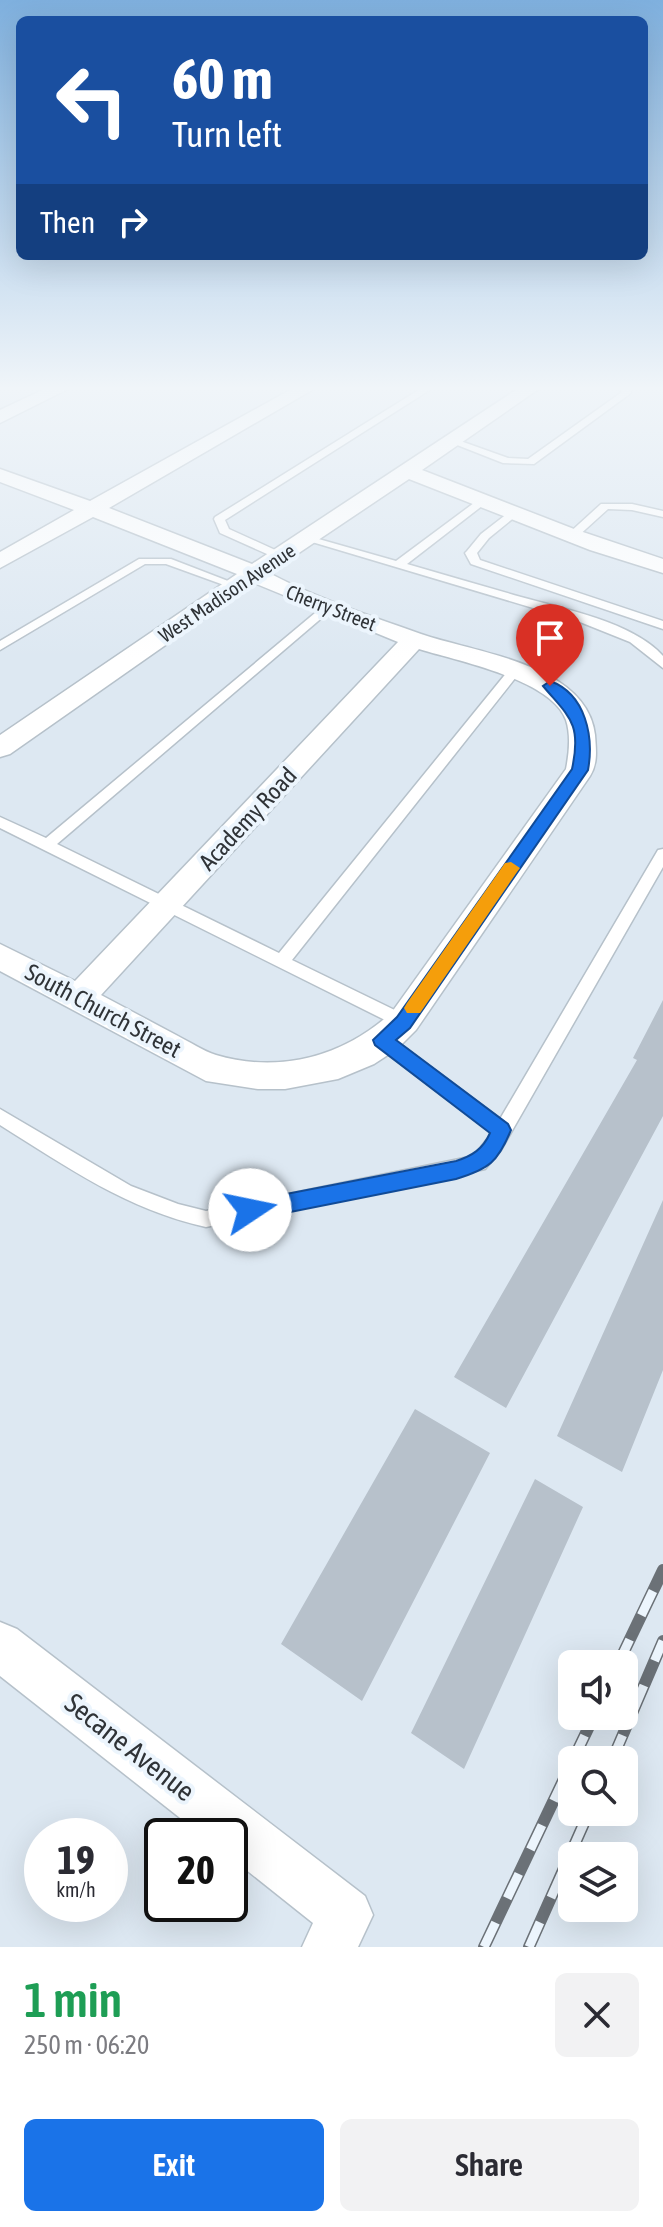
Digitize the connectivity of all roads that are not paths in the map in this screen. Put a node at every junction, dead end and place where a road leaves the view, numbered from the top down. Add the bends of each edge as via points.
1 (5, 477) edge
2 (148, 477) edge
3 (286, 477) edge
4 (398, 477) edge
5 (424, 477) edge
6 (486, 499) junction
7 (91, 509) junction
8 (516, 512) junction
9 (663, 514) edge
10 (572, 536) junction
11 (308, 539) junction
12 (280, 556) junction
13 (0, 561) edge
14 (398, 565) junction
15 (663, 566) edge
16 (244, 580) junction
17 (327, 607) junction
18 (663, 625) edge
19 (414, 640) junction
20 (0, 646) edge
21 (663, 664) edge
22 (524, 672) junction
23 (0, 748) edge
24 (0, 822) edge
25 (46, 846) junction
26 (663, 854) edge
27 (169, 905) junction
28 (0, 956) edge
29 (281, 962) junction
30 (80, 997) junction
31 (393, 1031) junction
32 (0, 1116) edge
33 (501, 1130) junction
34 (0, 1646) edge
35 (329, 1947) edge

1 - 7 street, Cherry Street
2 - 7 street
3 - 12 lane via 219,519 224,531
4 - 11 street, West Madison Avenue
5 - 6 street
6 - 8 street
6 - 14 lane
7 - 13 street
7 - 16 street, Cherry Street via 230,561
8 - 10 street
8 - 18 lane via 476,544 471,553 475,562
9 - 10 lane via 605,506
10 - 15 street
11 - 12 street, West Madison Avenue
11 - 14 lane
12 - 16 street, West Madison Avenue
14 - 21 lane via 584,619 634,639
16 - 17 street, Cherry Street via 276,586
16 - 20 lane via 167,561 143,561
16 - 23 street, West Madison Avenue
17 - 19 street, Cherry Street
17 - 25 lane
19 - 22 street, Cherry Street
19 - 27 street, Academy Road
22 - 29 lane
22 - 31 street via 571,705 580,722 580,770
24 - 25 lane
25 - 27 lane
26 - 33 lane
27 - 29 lane
27 - 30 street, Academy Road
28 - 30 street, South Church Street
29 - 31 lane
30 - 31 street, South Church Street via 206,1067 236,1075 299,1075 356,1056
31 - 33 lane
32 - 33 lane via 145,1203 206,1219 468,1167 479,1163
34 - 35 street, Secane Avenue via 346,1915

